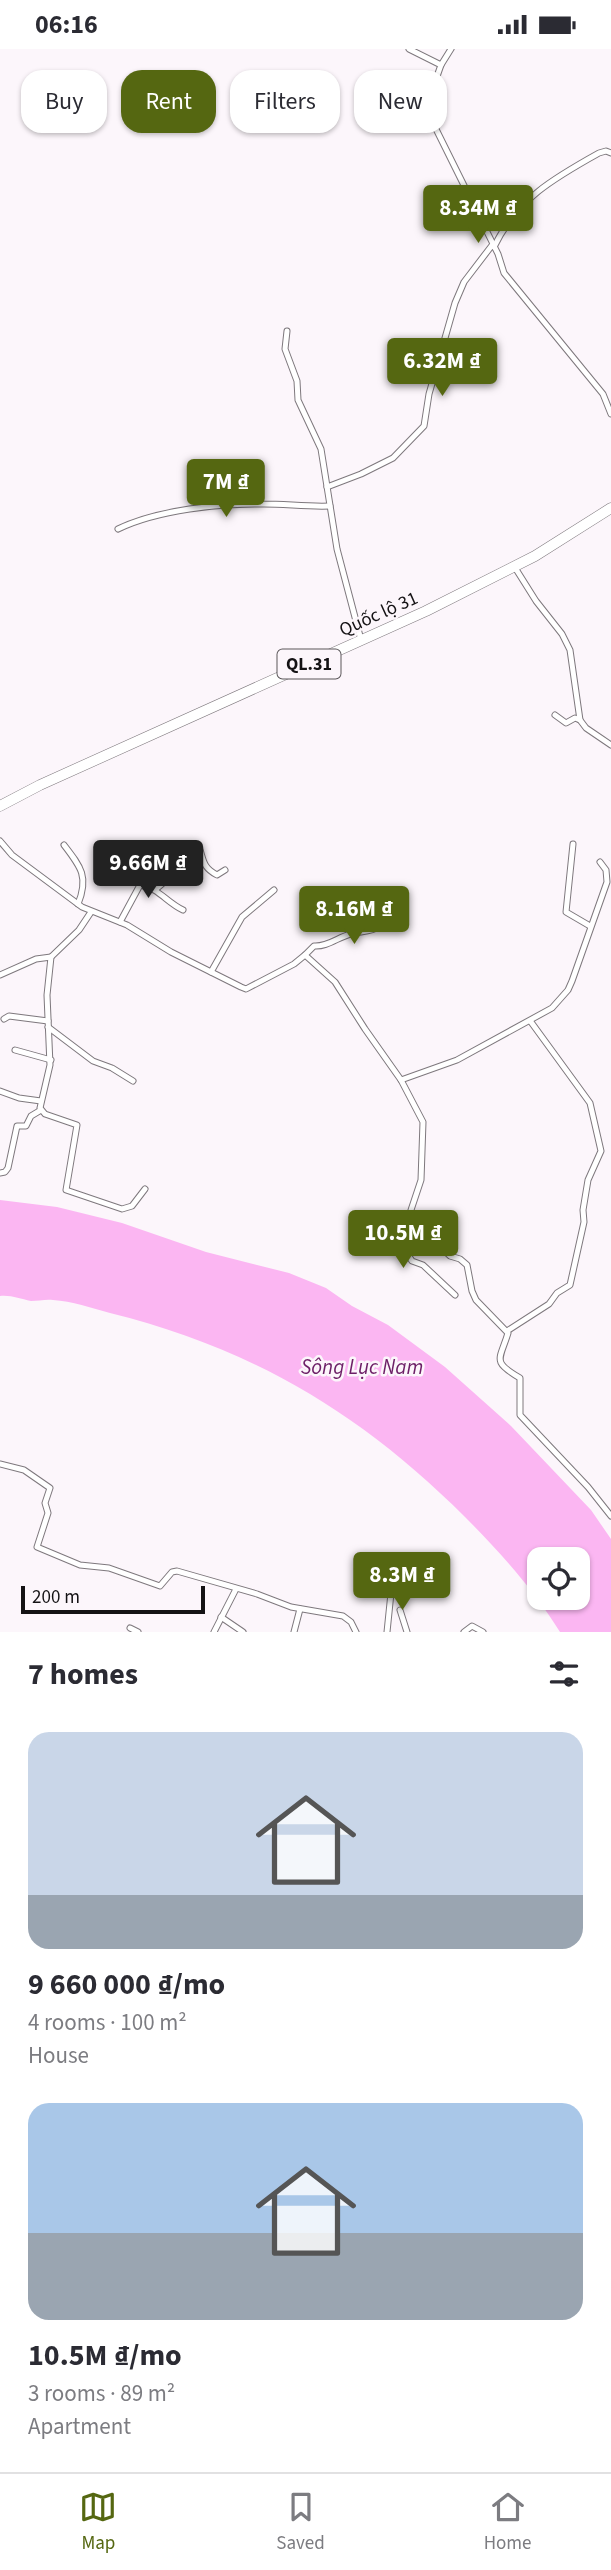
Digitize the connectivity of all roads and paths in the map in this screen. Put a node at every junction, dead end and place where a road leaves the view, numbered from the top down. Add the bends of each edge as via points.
1 (409, 49) edge
2 (451, 49) edge
3 (441, 65) junction
4 (611, 153) edge
5 (494, 246) junction
6 (287, 331) dead end
7 (609, 404) edge
8 (611, 414) edge
9 (327, 487) junction
10 (330, 506) junction
11 (611, 508) edge
12 (118, 529) dead end
13 (514, 566) junction
14 (361, 640) junction
15 (555, 715) dead end
16 (580, 720) junction
17 (611, 745) edge
18 (0, 806) edge
19 (0, 841) edge
20 (573, 844) dead end
21 (64, 845) dead end
22 (600, 862) dead end
23 (225, 870) dead end
24 (156, 889) junction
25 (274, 890) dead end
26 (78, 904) junction
27 (183, 910) dead end
28 (91, 912) junction
29 (120, 922) junction
30 (590, 926) junction
31 (379, 927) dead end
32 (305, 955) junction
33 (51, 957) junction
34 (211, 972) junction
35 (0, 975) edge
36 (5, 1019) dead end
37 (531, 1022) junction
38 (48, 1024) junction
39 (15, 1050) dead end
40 (51, 1060) junction
41 (401, 1080) junction
42 (133, 1081) dead end
43 (0, 1091) edge
44 (41, 1101) junction
45 (41, 1110) junction
46 (0, 1173) edge
47 (145, 1189) dead end
48 (417, 1224) junction
49 (454, 1295) dead end
50 (508, 1331) junction
51 (0, 1464) edge
52 (611, 1516) edge
53 (236, 1589) junction
54 (391, 1593) dead end
55 (300, 1609) junction
56 (400, 1610) dead end
57 (221, 1617) junction
58 (130, 1628) dead end
59 (138, 1632) edge
60 (214, 1632) edge
61 (243, 1632) edge
62 (295, 1632) edge
63 (356, 1632) edge
64 (387, 1632) edge
65 (407, 1632) edge
66 (464, 1632) edge
67 (484, 1632) edge

1 - 3 street
2 - 3 street
3 - 5 street via 430,96 432,121
4 - 5 street via 599,153 537,192 518,208
5 - 7 street via 513,286
5 - 9 street via 464,282 455,303 424,426 393,459
6 - 9 street via 285,349 297,381 298,400 321,449
7 - 8 street
9 - 10 street
10 - 12 street via 214,506
10 - 14 street
11 - 13 highway, Quốc lộ 31 / QL.31
13 - 14 highway, Quốc lộ 31 / QL.31
13 - 16 street via 570,650
14 - 18 highway, Quốc lộ 31 / QL.31
15 - 16 street via 566,723
16 - 17 street
19 - 26 street
20 - 30 street via 565,912
21 - 26 street via 84,879
22 - 30 street via 608,877
23 - 24 street via 217,875 206,868 199,847 175,847 163,883
24 - 27 street
24 - 29 street via 140,885
25 - 34 street via 242,917
26 - 28 street
28 - 29 street
28 - 33 street
29 - 34 street
30 - 37 street via 568,990 552,1009
31 - 32 street via 314,946
32 - 34 street via 247,989
32 - 41 street via 335,982
33 - 35 street
33 - 38 street
36 - 38 street
37 - 41 street via 457,1060
37 - 50 street via 590,1103 601,1153 588,1180 570,1285
38 - 40 street
38 - 42 street via 93,1061
39 - 40 street
40 - 44 street
41 - 48 street via 424,1128 421,1180 411,1215
43 - 44 street
44 - 45 street
45 - 46 street via 26,1126 17,1126 8,1168
45 - 47 street via 77,1125 65,1190 122,1209 132,1206
48 - 49 street via 408,1255
48 - 50 street via 450,1256 467,1265 476,1300
50 - 52 street via 500,1359 520,1378 520,1415
51 - 53 street via 24,1470 51,1489 37,1547 78,1564 109,1568 160,1586 177,1571
53 - 55 street
53 - 57 street
54 - 64 street
55 - 62 street
55 - 63 street via 343,1616
56 - 65 street
57 - 60 street
57 - 61 street
58 - 59 street
66 - 67 street via 475,1626

